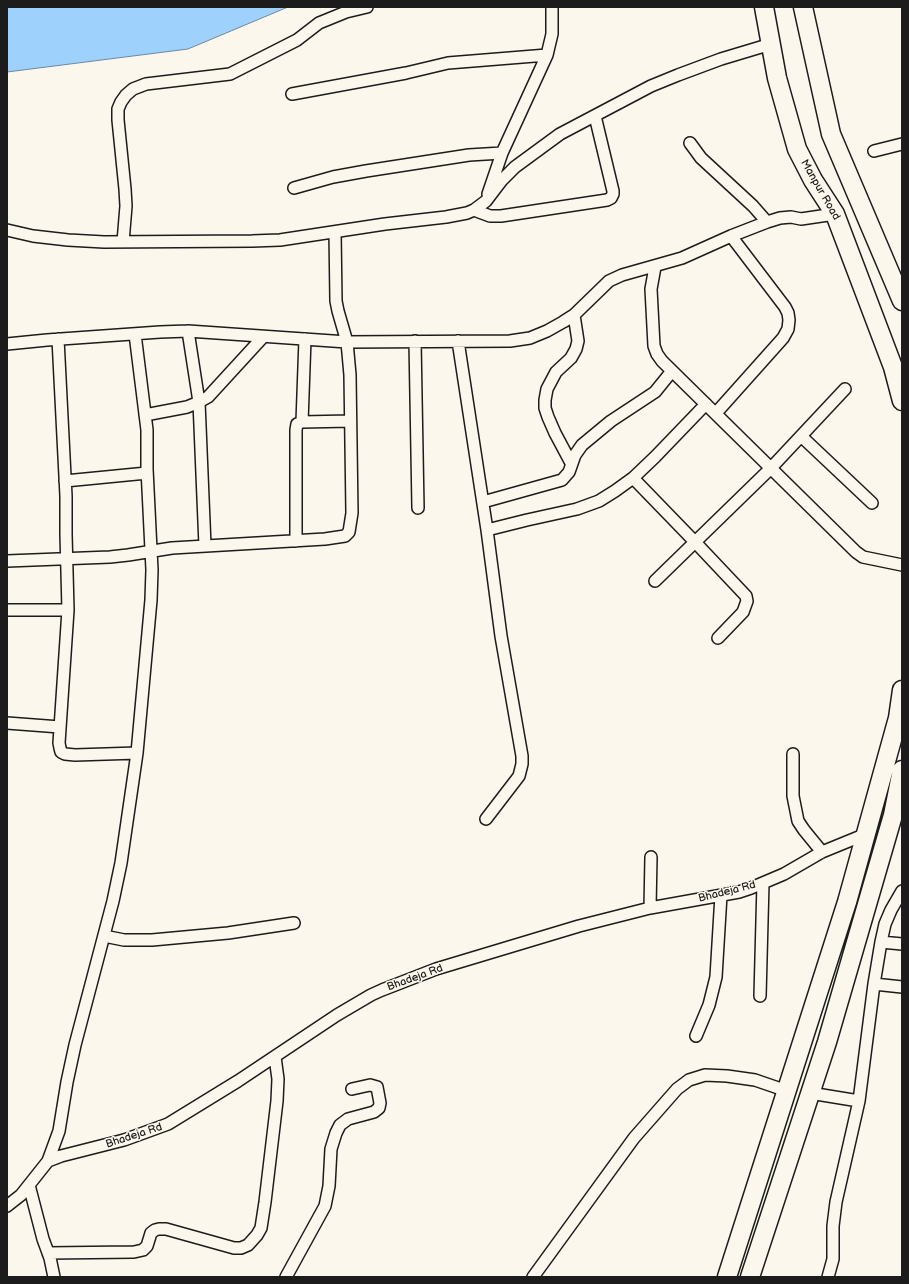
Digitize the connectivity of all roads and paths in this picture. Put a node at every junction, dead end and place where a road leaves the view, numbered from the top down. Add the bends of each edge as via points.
1 (367, 7) edge
2 (552, 7) edge
3 (764, 7) edge
4 (803, 7) edge
5 (813, 7) edge
6 (811, 42) junction
7 (771, 44) junction
8 (547, 55) junction
9 (292, 94) dead end
10 (595, 116) junction
11 (690, 143) dead end
12 (902, 144) edge
13 (874, 152) dead end
14 (502, 153) junction
15 (294, 188) dead end
16 (486, 201) junction
17 (474, 210) junction
18 (836, 214) junction
19 (767, 222) junction
20 (7, 230) edge
21 (335, 232) junction
22 (731, 236) junction
23 (123, 242) junction
24 (655, 267) junction
25 (902, 301) edge
26 (574, 315) junction
27 (188, 331) junction
28 (135, 334) junction
29 (263, 337) junction
30 (58, 339) junction
31 (305, 339) junction
32 (414, 341) junction
33 (458, 341) junction
34 (347, 342) junction
35 (7, 344) edge
36 (898, 366) edge
37 (672, 371) junction
38 (845, 389) dead end
39 (902, 401) edge
40 (199, 402) junction
41 (706, 404) junction
42 (716, 413) junction
43 (145, 415) junction
44 (350, 421) junction
45 (302, 422) junction
46 (801, 436) junction
47 (571, 463) junction
48 (771, 468) junction
49 (147, 473) junction
50 (633, 478) junction
51 (65, 480) junction
52 (483, 502) junction
53 (872, 503) dead end
54 (418, 508) dead end
55 (487, 530) junction
56 (296, 541) junction
57 (695, 542) junction
58 (205, 546) junction
59 (151, 551) junction
60 (67, 558) junction
61 (7, 561) edge
62 (902, 565) edge
63 (655, 581) dead end
64 (7, 610) edge
65 (68, 610) junction
66 (718, 638) dead end
67 (902, 690) edge
68 (7, 723) edge
69 (60, 727) junction
70 (137, 753) junction
71 (793, 754) dead end
72 (902, 770) edge
73 (897, 817) edge
74 (486, 819) dead end
75 (866, 834) junction
76 (822, 852) junction
77 (651, 857) dead end
78 (763, 883) junction
79 (902, 891) edge
80 (721, 895) junction
81 (650, 908) junction
82 (294, 923) dead end
83 (104, 936) junction
84 (881, 942) junction
85 (902, 944) edge
86 (874, 984) junction
87 (902, 987) edge
88 (760, 996) dead end
89 (696, 1036) dead end
90 (275, 1057) junction
91 (352, 1089) dead end
92 (786, 1091) junction
93 (810, 1092) junction
94 (859, 1101) junction
95 (48, 1161) junction
96 (29, 1186) junction
97 (7, 1206) edge
98 (48, 1253) junction
99 (54, 1277) edge
100 (286, 1277) edge
101 (533, 1277) edge
102 (727, 1277) edge
103 (750, 1277) edge
104 (828, 1277) edge

1 - 23 street via 319,22 297,40 230,74 146,84 126,95 118,109 126,206
2 - 8 street via 552,34
3 - 7 main road, Manpur Road
4 - 6 main road
5 - 6 street
6 - 25 main road via 831,134
7 - 10 street via 721,58 651,86
7 - 18 main road, Manpur Road via 779,86 797,150
8 - 9 street via 448,63
8 - 14 street
10 - 16 street via 560,134 523,160
10 - 17 street via 613,191 611,198 502,216 490,216
11 - 19 street via 701,158
12 - 13 street
14 - 15 street via 469,155 359,172
14 - 16 street
16 - 17 street
17 - 21 street via 458,215
18 - 19 street via 801,219 780,218
18 - 36 main road, Manpur Road
19 - 22 street
20 - 23 street via 68,240
21 - 23 street via 280,240
21 - 34 street via 336,302
22 - 24 street
22 - 42 street via 785,307 789,320 783,338
24 - 26 street via 609,281
24 - 37 street via 651,288 654,346 657,354
26 - 33 street via 548,331 530,338 510,341
26 - 47 street via 578,341 576,349 571,358 556,372 547,389 545,400 548,417
27 - 28 street
27 - 29 street
27 - 40 street
28 - 30 street
28 - 43 street
29 - 31 street
29 - 40 street via 217,388
30 - 35 street
30 - 51 street
31 - 34 street
31 - 45 street
32 - 33 street
32 - 34 street
32 - 54 street
33 - 52 street
34 - 44 street
36 - 39 main road, Manpur Road
37 - 41 street
37 - 47 street via 655,392 611,421 582,445
38 - 46 street
40 - 43 street via 175,410
40 - 58 street
41 - 42 street
41 - 50 street
42 - 48 street
43 - 49 street
44 - 45 street
44 - 56 street via 352,513 349,532 336,538
45 - 56 street via 297,424 296,430
46 - 48 street
46 - 53 street
47 - 52 street via 569,472 562,480
48 - 57 street
48 - 62 street via 856,552 863,557
49 - 51 street
49 - 59 street
50 - 55 street via 589,506
50 - 57 street
51 - 60 street
52 - 55 street
55 - 74 street via 522,764 519,776
56 - 58 street
57 - 63 street
57 - 66 street via 746,596 743,612
58 - 59 street
59 - 60 street via 128,555
59 - 70 street via 151,600
60 - 61 street
60 - 65 street
64 - 65 street
65 - 69 street
67 - 75 main road via 898,718
68 - 69 street
69 - 70 street via 60,748 65,754
70 - 83 street via 121,863
71 - 76 street via 793,796 798,821
72 - 73 main road
73 - 93 main road
75 - 76 street, Bhadeja Rd
75 - 92 main road via 847,902
76 - 78 street, Bhadeja Rd
77 - 81 street
78 - 80 street, Bhadeja Rd via 739,892
78 - 88 street
79 - 84 street via 885,924
80 - 81 street, Bhadeja Rd
80 - 89 street via 716,977 709,1005
81 - 90 street, Bhadeja Rd via 579,926 414,977 371,995
82 - 83 street via 152,940 124,940
83 - 95 street via 72,1056 59,1130
84 - 85 street
84 - 86 street
86 - 87 street
86 - 94 street
90 - 95 street, Bhadeja Rd via 168,1124 124,1140
90 - 98 street via 277,1101 265,1202 261,1228 248,1244 234,1248 159,1229 151,1233 143,1250 134,1252
91 - 100 street via 370,1085 377,1087 379,1108 374,1112 348,1119 340,1125 331,1149 325,1206
92 - 101 street via 755,1080 727,1076 705,1075 689,1080 634,1138
92 - 102 main road
93 - 94 street
93 - 103 main road
94 - 104 street via 836,1202 833,1259
95 - 96 street
96 - 97 street
96 - 98 street
98 - 99 street

